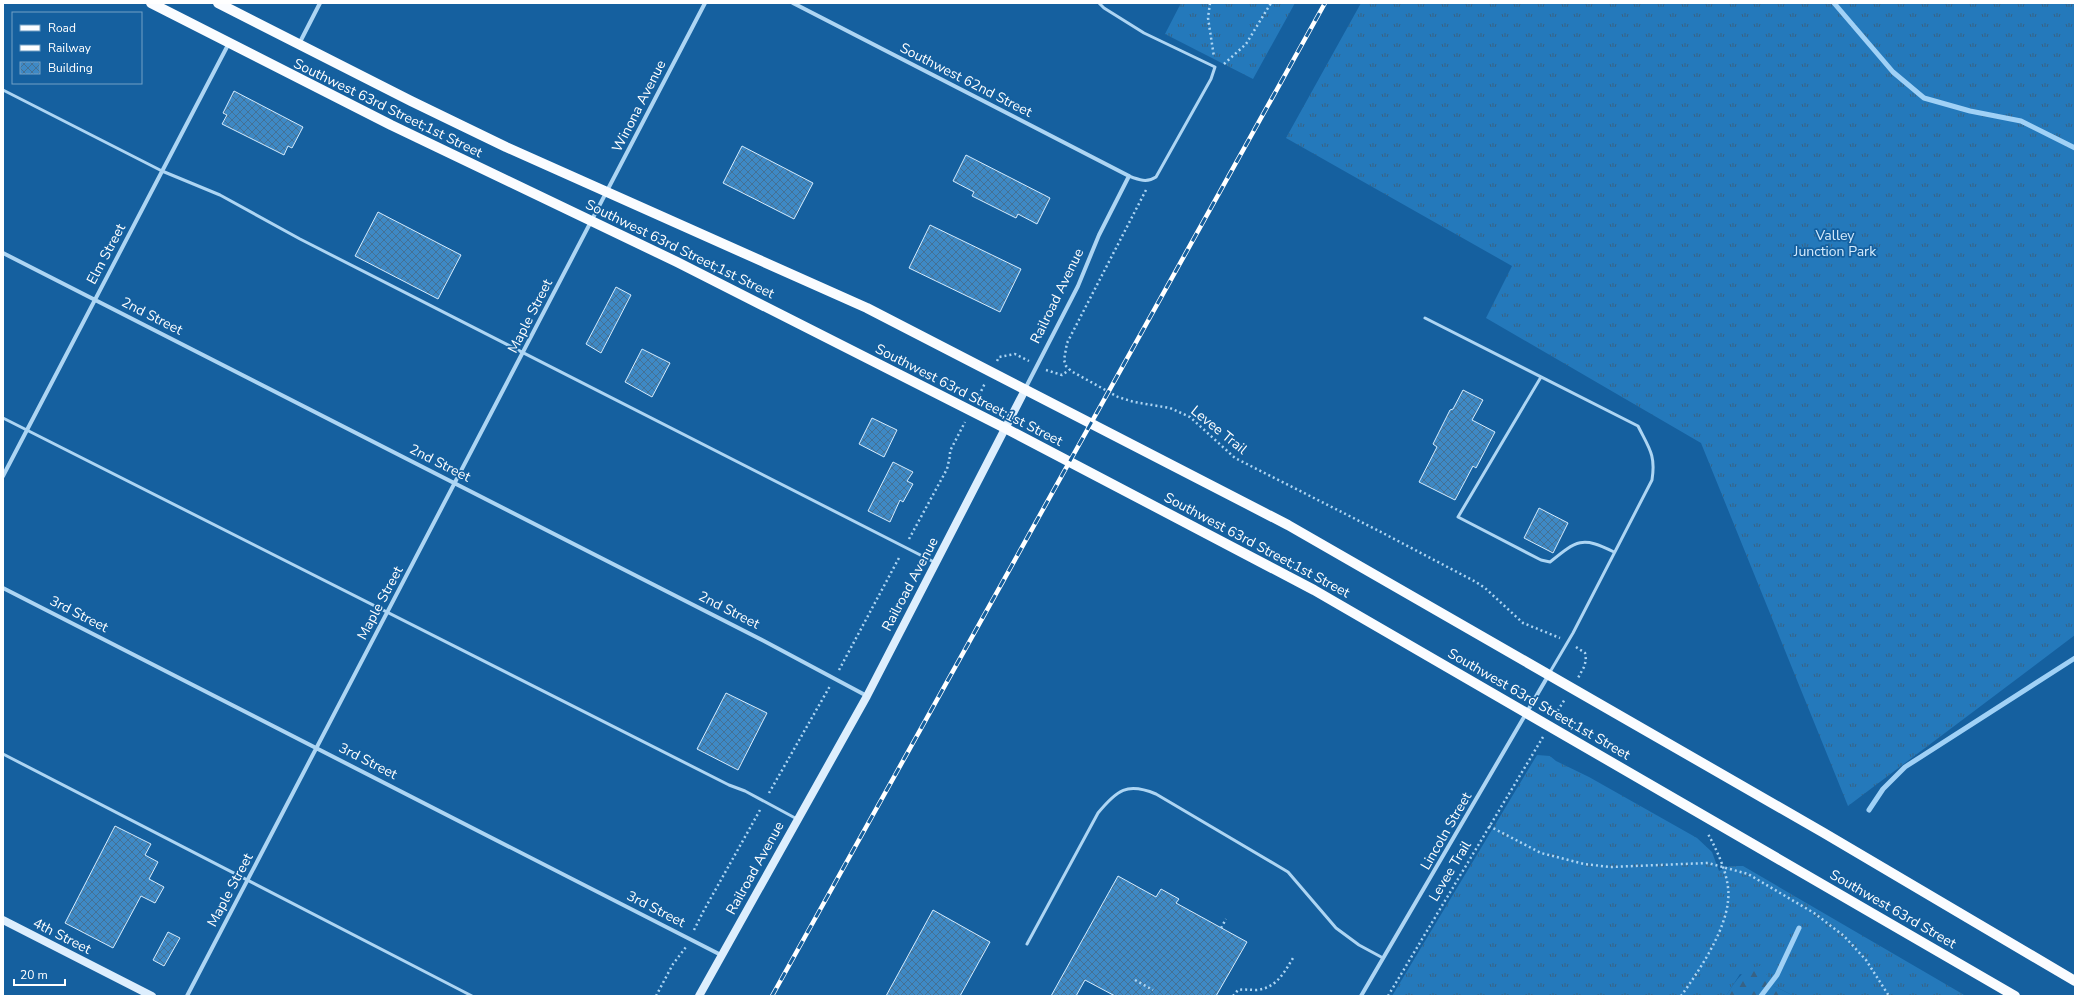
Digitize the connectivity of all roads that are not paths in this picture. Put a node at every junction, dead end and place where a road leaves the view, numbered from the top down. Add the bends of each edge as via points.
1 (151, 3) edge
2 (218, 3) edge
3 (320, 3) edge
4 (705, 3) edge
5 (792, 3) edge
6 (1099, 3) edge
7 (229, 43) junction
8 (299, 44) junction
9 (3, 90) edge
10 (162, 171) junction
11 (1129, 176) junction
12 (607, 192) junction
13 (592, 220) junction
14 (3, 253) edge
15 (95, 300) junction
16 (1425, 318) dead end
17 (523, 354) junction
18 (1542, 377) junction
19 (1025, 390) junction
20 (3, 418) edge
21 (1005, 428) junction
22 (27, 430) junction
23 (3, 476) edge
24 (455, 483) junction
25 (1614, 552) junction
26 (936, 563) junction
27 (3, 588) edge
28 (388, 611) junction
29 (1548, 676) junction
30 (867, 696) junction
31 (1526, 714) junction
32 (317, 748) junction
33 (3, 754) edge
34 (797, 819) junction
35 (1756, 846) joint
36 (248, 880) junction
37 (3, 920) edge
38 (1027, 944) dead end
39 (722, 955) junction
40 (1383, 958) junction
41 (2075, 981) edge
42 (152, 996) edge
43 (187, 996) edge
44 (472, 996) edge
45 (699, 996) edge
46 (1361, 996) edge
47 (2015, 996) edge

1 - 7 main road, Southwest 63rd Street;1st Street
2 - 8 main road, Southwest 63rd Street;1st Street
3 - 8 street
4 - 12 street, Winona Avenue
5 - 11 street, Southwest 62nd Street
6 - 11 lane via 1144,33 1214,67 1211,79 1163,168 1152,180 1144,181
7 - 10 street, Elm Street
7 - 13 main road, Southwest 63rd Street;1st Street via 391,126
8 - 12 main road, Southwest 63rd Street;1st Street via 425,108
9 - 10 lane
10 - 15 street, Elm Street
10 - 17 lane via 220,195
11 - 19 street, Railroad Avenue via 1099,235 1078,286
12 - 13 street, Winona Avenue
12 - 19 main road, Southwest 63rd Street;1st Street via 867,308
13 - 17 street, Maple Street
13 - 21 main road, Southwest 63rd Street;1st Street
14 - 15 street, 2nd Street
15 - 22 street, Elm Street
15 - 24 street, 2nd Street
16 - 18 lane
17 - 24 street, Maple Street
17 - 26 lane
18 - 25 lane via 1638,426 1651,451 1654,464 1652,480
18 - 25 lane via 1458,517 1541,560 1550,562 1573,545 1584,541 1596,543
19 - 21 main road, Railroad Avenue
19 - 29 main road, Southwest 63rd Street;1st Street via 1288,525
20 - 22 lane
21 - 26 main road, Railroad Avenue
21 - 31 main road, Southwest 63rd Street;1st Street via 1314,590
22 - 23 street, Elm Street
22 - 28 lane
24 - 28 street, Maple Street
24 - 30 street, 2nd Street
25 - 29 lane
26 - 30 main road, Railroad Avenue
27 - 32 street, 3rd Street
28 - 32 street, Maple Street
28 - 34 lane
29 - 31 street, Lincoln Street
29 - 41 main road, Southwest 63rd Street;1st Street via 1824,833
30 - 34 main road, Railroad Avenue
31 - 35 main road, Southwest 63rd Street;1st Street
31 - 40 street, Lincoln Street
32 - 36 street, Maple Street
32 - 39 street, 3rd Street
33 - 36 lane
34 - 39 main road, Railroad Avenue
35 - 47 main road, Southwest 63rd Street
36 - 43 street, Maple Street
36 - 44 lane
37 - 42 main road, 4th Street
38 - 40 lane via 1098,813 1111,797 1127,789 1142,788 1288,872 1336,928
39 - 45 main road, Railroad Avenue
40 - 46 street, Lincoln Street

